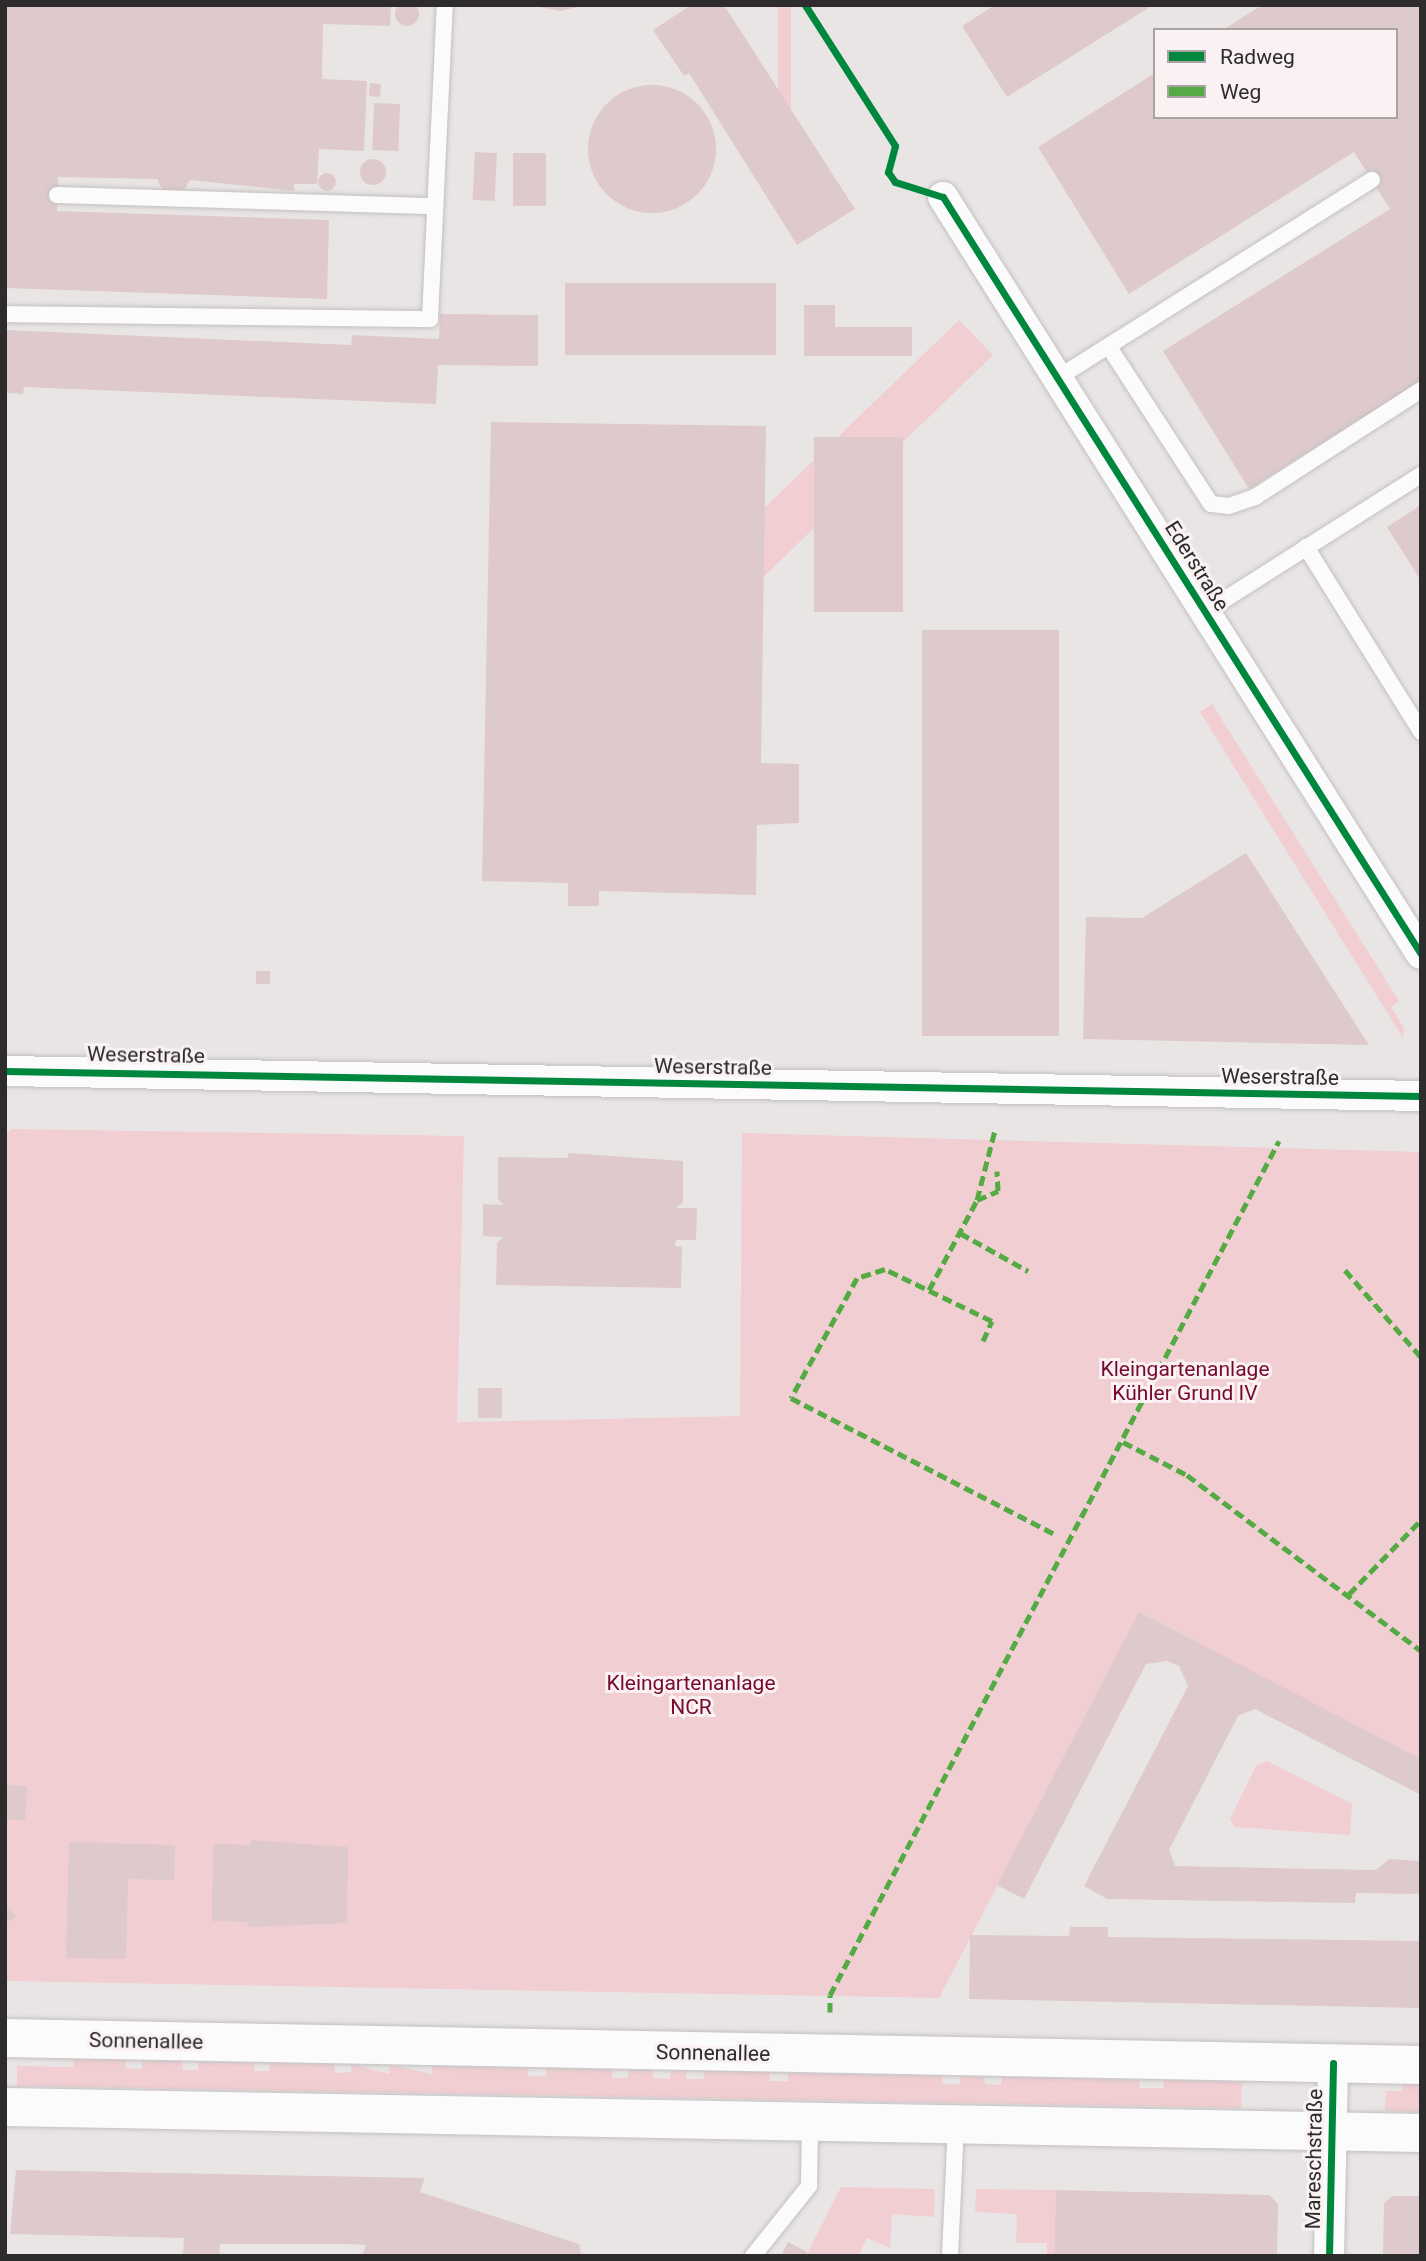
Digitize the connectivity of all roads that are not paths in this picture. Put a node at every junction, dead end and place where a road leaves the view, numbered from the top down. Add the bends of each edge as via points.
1 (445, 5) edge
2 (1372, 180) dead end
3 (57, 195) dead end
4 (943, 197) dead end
5 (435, 206) junction
6 (5, 314) edge
7 (1108, 347) junction
8 (1059, 377) junction
9 (1421, 390) edge
10 (1421, 475) edge
11 (1306, 547) junction
12 (1205, 612) junction
13 (1421, 732) edge
14 (1421, 954) edge
15 (5, 1071) edge
16 (1421, 1096) edge
17 (5, 2038) edge
18 (1333, 2063) junction
19 (1421, 2065) edge
20 (5, 2107) edge
21 (810, 2122) junction
22 (956, 2125) junction
23 (1332, 2132) junction
24 (1421, 2133) edge
25 (753, 2256) edge
26 (950, 2256) edge
27 (1329, 2256) edge

1 - 5 lane
2 - 7 lane
3 - 5 lane
4 - 8 street, Ederstraße
5 - 6 lane via 430,319
7 - 8 lane
7 - 9 lane via 1211,504 1229,506 1255,497
8 - 12 street, Ederstraße
10 - 11 lane
11 - 12 lane
11 - 13 lane
12 - 14 street, Ederstraße
15 - 16 street, Weserstraße
17 - 18 main road, Sonnenallee
18 - 19 main road, Sonnenallee
18 - 23 street, Mareschstraße
20 - 21 main road
21 - 22 main road
21 - 25 lane via 809,2186
22 - 23 main road
22 - 26 lane
23 - 24 main road
23 - 27 street, Mareschstraße

